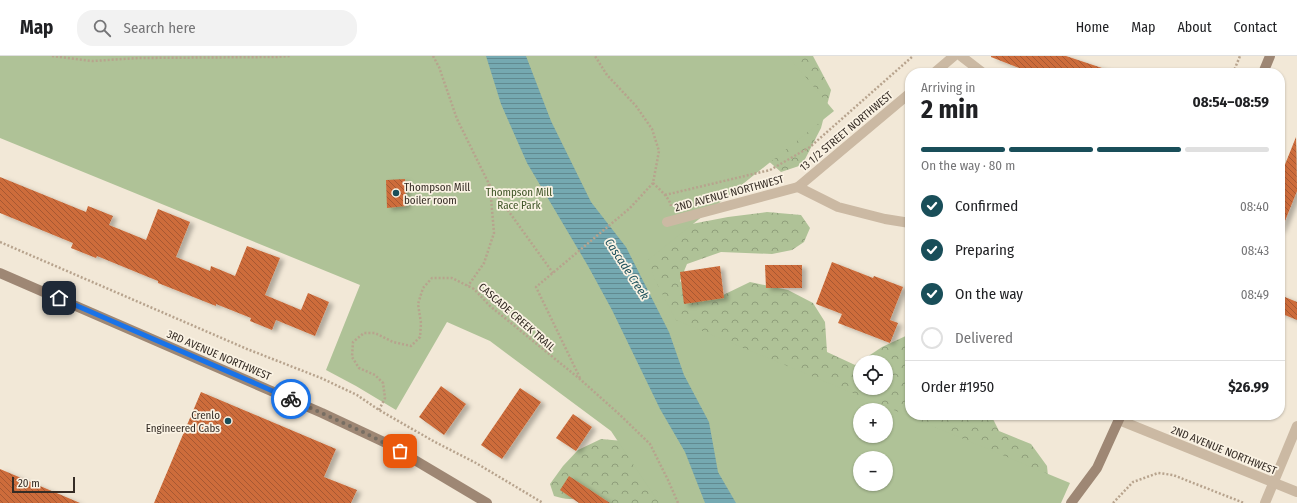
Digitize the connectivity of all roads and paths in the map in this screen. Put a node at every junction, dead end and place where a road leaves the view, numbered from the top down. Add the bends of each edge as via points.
1 (52, 56) edge
2 (290, 56) edge
3 (433, 56) edge
4 (595, 56) edge
5 (912, 56) edge
6 (954, 56) edge
7 (961, 56) edge
8 (1240, 56) edge
9 (1270, 56) edge
10 (940, 68) edge
11 (977, 68) edge
12 (1235, 68) edge
13 (1264, 68) edge
14 (905, 97) edge
15 (488, 182) junction
16 (653, 184) junction
17 (798, 187) junction
18 (665, 195) junction
19 (670, 221) joint
20 (905, 222) edge
21 (0, 242) edge
22 (0, 273) edge
23 (553, 273) junction
24 (468, 286) junction
25 (581, 380) junction
26 (379, 410) junction
27 (1119, 420) edge
28 (1125, 420) edge
29 (1297, 426) edge
30 (1274, 483) junction
31 (1297, 492) edge
32 (487, 503) edge
33 (543, 503) edge
34 (678, 503) edge
35 (1071, 503) edge
36 (1113, 503) edge
37 (1244, 503) edge
38 (1265, 503) edge

1 - 2 path via 92,61
3 - 15 path via 457,119
4 - 16 path via 607,75 636,106 652,129 659,151
5 - 18 path via 810,147 770,170
6 - 10 street
7 - 11 street
8 - 12 path
9 - 13 main road
14 - 17 street, 13 1/2 STREET NORTHWEST
15 - 23 path
15 - 24 path via 494,233 484,263
16 - 18 path
16 - 23 path via 630,208
17 - 19 street, 2ND AVENUE NORTHWEST
17 - 20 street, 2ND AVENUE NORTHWEST via 838,207
18 - 19 path via 671,203
21 - 26 path via 247,349 321,378 357,395
22 - 32 main road, 3RD AVENUE NORTHWEST via 386,443
23 - 25 path via 536,287
24 - 25 path, CASCADE CREEK TRAIL
24 - 26 path, CASCADE CREEK TRAIL via 452,278 432,278 427,283 418,304 420,337 411,346 364,333 353,342 352,357 359,368 375,375 383,384 384,398
25 - 34 path, CASCADE CREEK TRAIL via 650,444
26 - 33 path
27 - 35 main road via 1097,468
28 - 30 street, 2ND AVENUE NORTHWEST
29 - 30 street
30 - 31 street, 2ND AVENUE NORTHWEST
30 - 38 street
36 - 37 path via 1133,482 1158,473 1173,475

